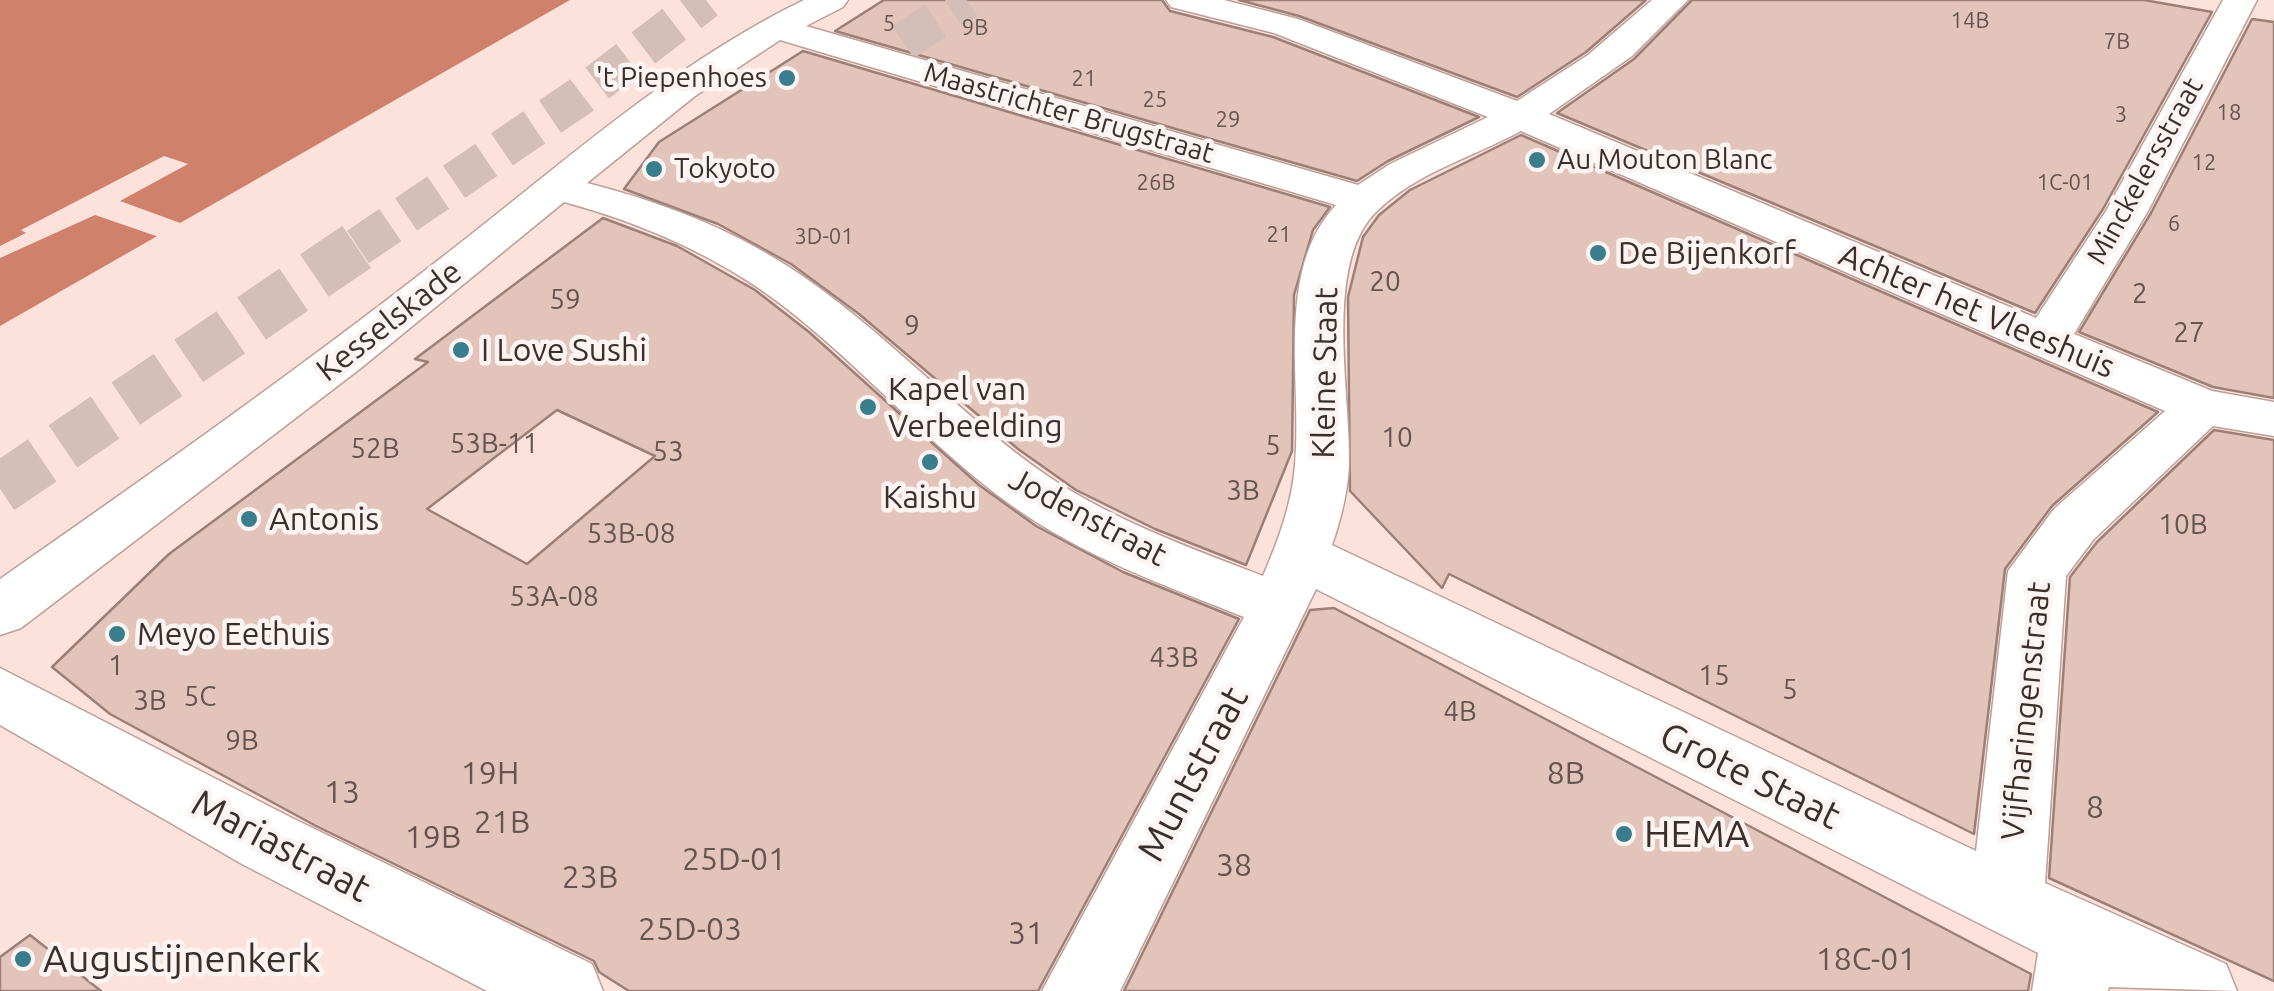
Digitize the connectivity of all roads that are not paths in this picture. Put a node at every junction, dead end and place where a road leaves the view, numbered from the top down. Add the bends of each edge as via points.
1 (831, 0) edge
2 (1183, 0) edge
3 (1314, 0) edge
4 (1671, 0) edge
5 (2232, 1) edge
6 (1286, 26) junction
7 (773, 27) junction
8 (1520, 116) junction
9 (558, 188) junction
10 (1365, 200) junction
11 (2046, 340) junction
12 (2202, 407) junction
13 (2274, 418) edge
14 (1292, 581) junction
15 (0, 611) edge
16 (0, 694) edge
17 (2007, 902) junction
18 (2074, 963) edge
19 (565, 991) edge
20 (1080, 991) edge
21 (2199, 991) edge

1 - 7 street, Kesselskade
2 - 6 street, Achter het Vleeshuis
3 - 6 street
4 - 8 street via 1612,53
5 - 11 street, Minckelersstraat via 2127,211
6 - 8 street, Achter het Vleeshuis
7 - 9 street, Kesselskade via 705,67
7 - 10 street, Maastrichter Brugstraat via 891,50
8 - 10 street
8 - 11 street, Achter het Vleeshuis
9 - 14 street, Jodenstraat via 629,204 798,294 961,441 1036,496 1151,554
9 - 15 street, Kesselskade
10 - 14 street, Kleine Staat via 1331,248 1323,286 1325,468
11 - 12 street, Achter het Vleeshuis
12 - 13 street, Achter het Vleeshuis
12 - 17 street, Vijfharingenstraat via 2074,524 2037,571
14 - 17 street, Grote Staat
14 - 20 street, Muntstraat
16 - 19 street, Mariastraat via 267,841
17 - 18 street, Grote Staat
18 - 21 street, Grote Staat

